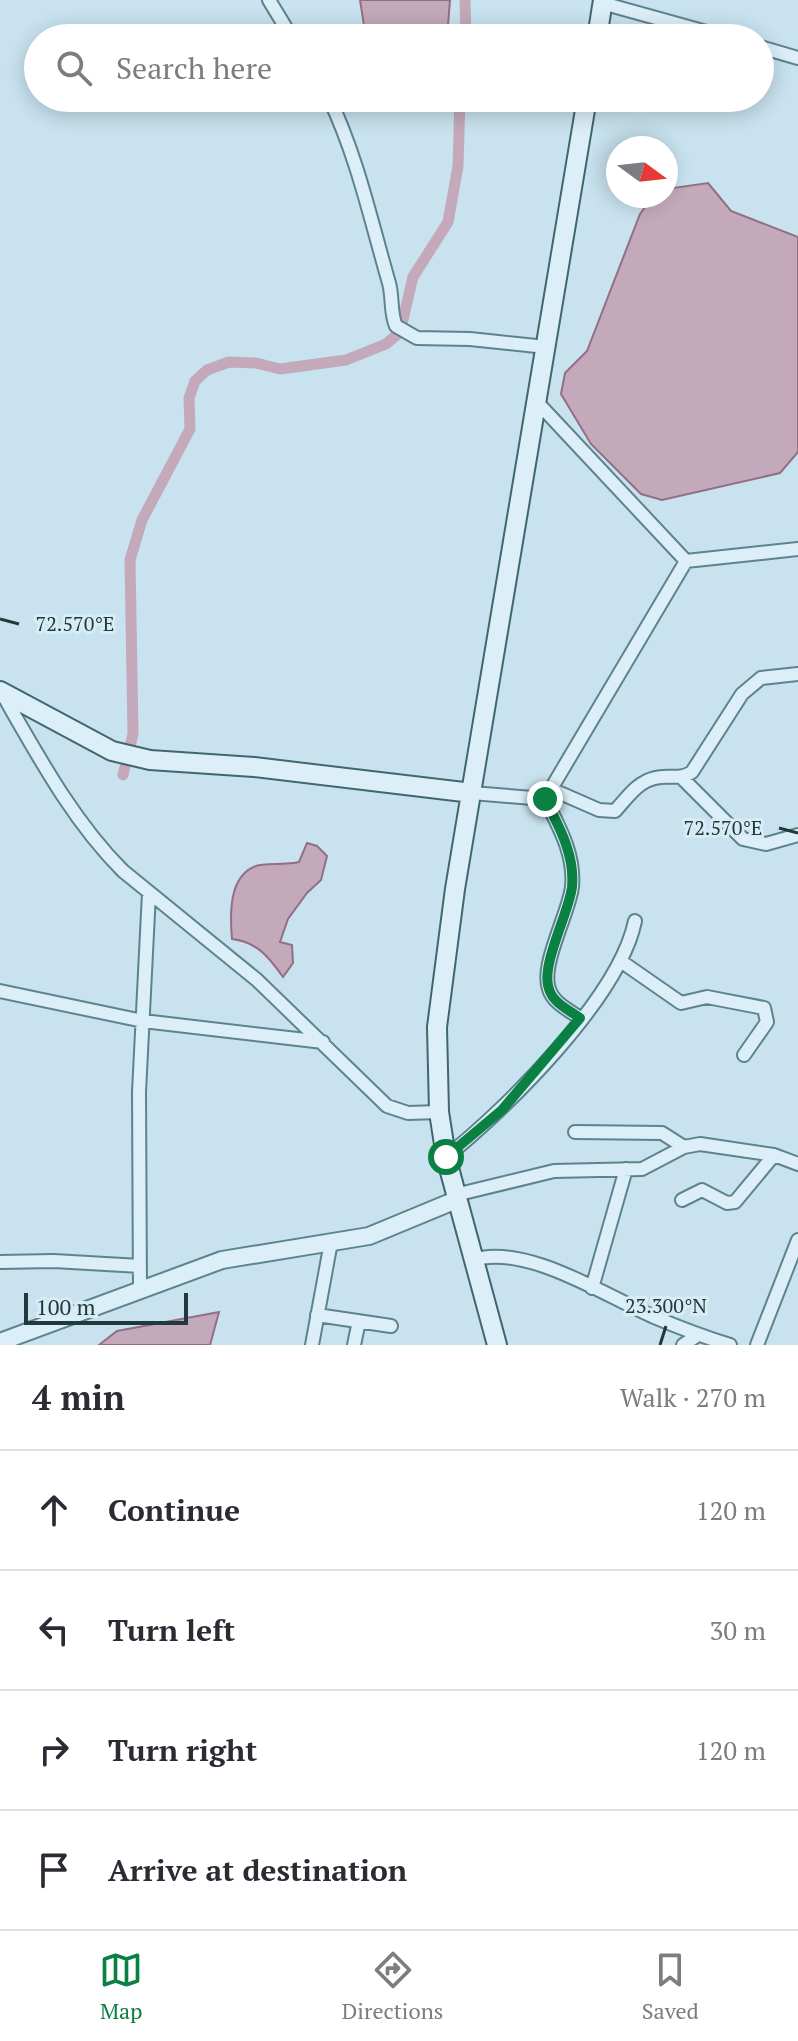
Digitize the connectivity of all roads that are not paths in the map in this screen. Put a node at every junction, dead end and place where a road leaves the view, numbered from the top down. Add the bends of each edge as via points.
1 (269, 0) edge
2 (603, 1) edge
3 (284, 24) edge
4 (599, 24) edge
5 (681, 24) edge
6 (774, 51) edge
7 (798, 58) edge
8 (335, 112) edge
9 (585, 112) edge
10 (546, 347) junction
11 (537, 402) junction
12 (798, 549) edge
13 (686, 561) junction
14 (798, 674) edge
15 (1, 692) edge
16 (683, 779) junction
17 (472, 793) junction
18 (548, 794) junction
19 (798, 835) edge
20 (149, 893) junction
21 (635, 921) dead end
22 (622, 962) junction
23 (0, 991) edge
24 (580, 1018) junction
25 (143, 1021) junction
26 (323, 1042) junction
27 (744, 1055) dead end
28 (439, 1112) junction
29 (575, 1132) dead end
30 (684, 1147) junction
31 (774, 1155) junction
32 (446, 1157) junction
33 (798, 1164) edge
34 (626, 1169) junction
35 (682, 1200) dead end
36 (457, 1203) junction
37 (798, 1240) edge
38 (331, 1242) junction
39 (471, 1256) junction
40 (0, 1262) edge
41 (140, 1266) junction
42 (592, 1288) junction
43 (140, 1291) junction
44 (317, 1315) junction
45 (359, 1321) junction
46 (391, 1326) dead end
47 (698, 1335) junction
48 (0, 1342) edge
49 (312, 1345) edge
50 (354, 1345) edge
51 (497, 1345) edge
52 (683, 1345) edge
53 (730, 1345) edge
54 (757, 1345) edge

1 - 3 street
2 - 4 main road
2 - 5 street
6 - 7 street
8 - 10 street via 354,155 401,330 417,338
9 - 10 main road
10 - 11 main road
11 - 13 street
11 - 17 main road
12 - 13 street
13 - 18 street
14 - 16 street via 761,678 742,694
15 - 17 main road via 112,751 150,760
15 - 20 street via 45,768 108,855
16 - 18 street via 653,778 607,812
16 - 19 street via 743,839 766,844
17 - 18 street
17 - 28 main road via 437,1027
18 - 24 street via 572,869 572,888 548,972 549,989
20 - 25 street
20 - 26 street via 219,947
21 - 22 street
22 - 24 street
22 - 27 street via 681,1003 707,997 764,1008 767,1022
23 - 25 street
24 - 32 street via 502,1110
25 - 26 street
25 - 41 street
26 - 28 street via 394,1110
28 - 32 main road
29 - 30 street via 662,1133
30 - 31 street via 716,1145
30 - 34 street via 654,1164
31 - 33 street
31 - 35 street via 735,1202 702,1190
32 - 36 main road
34 - 36 street via 554,1171
34 - 42 street
36 - 38 street via 369,1236
36 - 39 main road
37 - 54 street
38 - 43 street via 222,1260
38 - 44 street
39 - 42 street via 525,1260
39 - 51 main road
40 - 41 street
41 - 43 street
42 - 47 street
43 - 48 street
44 - 45 street
44 - 49 street
45 - 46 street
45 - 50 street
47 - 52 street
47 - 53 street

